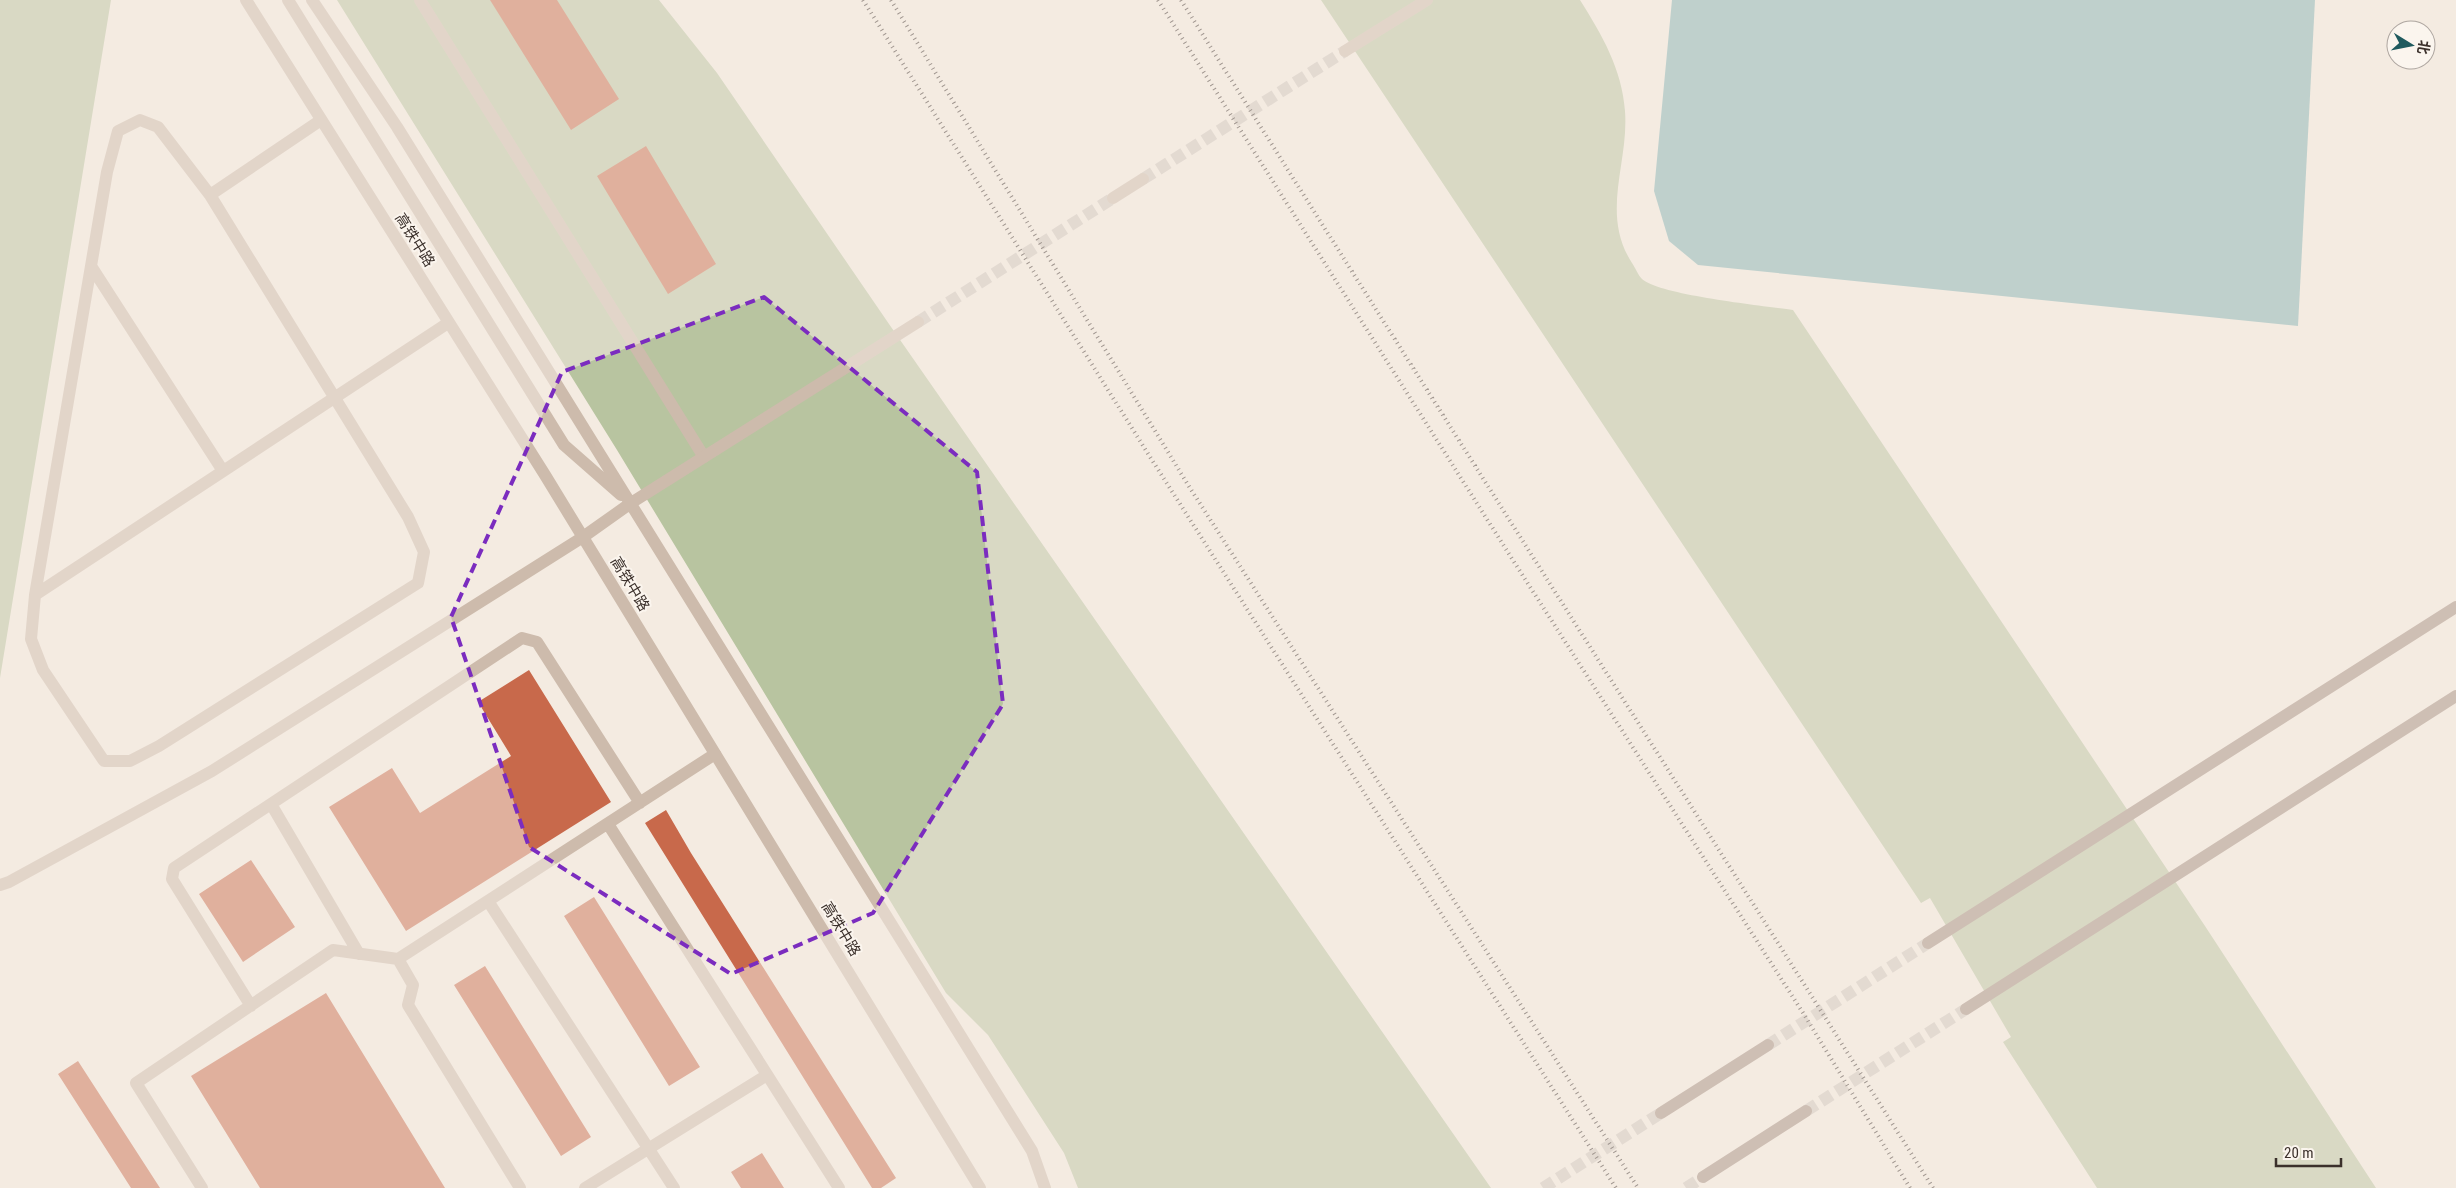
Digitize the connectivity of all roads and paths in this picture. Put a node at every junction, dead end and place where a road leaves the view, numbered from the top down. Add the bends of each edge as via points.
1 (246, 0) edge
2 (288, 0) edge
3 (312, 0) edge
4 (420, 0) edge
5 (1427, 0) edge
6 (1345, 51) tunnel mouth
7 (321, 120) junction
8 (1144, 179) tunnel mouth
9 (210, 195) junction
10 (1113, 198) tunnel mouth
11 (91, 266) junction
12 (918, 322) tunnel mouth
13 (448, 323) junction
14 (335, 397) junction
15 (704, 457) junction
16 (223, 470) junction
17 (631, 503) junction
18 (583, 537) junction
19 (35, 595) junction
20 (2456, 607) edge
21 (2456, 696) edge
22 (715, 754) junction
23 (640, 803) junction
24 (271, 804) junction
25 (608, 824) junction
26 (0, 885) edge
27 (488, 901) junction
28 (1928, 943) tunnel mouth
29 (359, 954) junction
30 (398, 959) junction
31 (251, 1006) junction
32 (1966, 1009) tunnel mouth
33 (1768, 1045) tunnel mouth
34 (767, 1075) junction
35 (1806, 1111) tunnel mouth
36 (1661, 1113) tunnel mouth
37 (649, 1149) junction
38 (1703, 1177) tunnel mouth
39 (202, 1188) edge
40 (520, 1188) edge
41 (585, 1188) edge
42 (674, 1188) edge
43 (839, 1188) edge
44 (980, 1188) edge
45 (1046, 1188) edge

1 - 7 street, 高铁中路
2 - 17 street, 高铁中路 via 564,446
3 - 17 street, 高铁中路 via 397,127
4 - 15 street
5 - 6 street
7 - 9 street
7 - 13 street, 高铁中路
8 - 10 street
9 - 11 street via 158,127 140,120 118,131 107,172
9 - 14 street
11 - 16 street
11 - 19 street
12 - 15 street
13 - 14 street
13 - 18 street, 高铁中路
14 - 16 street
14 - 19 street via 408,517 424,552 418,583 130,762 104,760 43,670 31,639
15 - 17 street
16 - 19 street
17 - 18 street
17 - 45 street, 高铁中路 via 1032,1151
18 - 22 street, 高铁中路
18 - 26 street via 212,771
20 - 28 main road
21 - 32 main road
22 - 23 street
22 - 44 street, 高铁中路
23 - 24 street via 537,642 522,638
23 - 25 street
24 - 29 street
24 - 31 street via 174,868 172,880
25 - 27 street
25 - 34 street
27 - 30 street
27 - 37 street
29 - 30 street
29 - 31 street via 334,950
30 - 40 street via 413,985 408,1005
31 - 39 street via 136,1083
33 - 36 main road
34 - 37 street
34 - 43 street
35 - 38 main road
37 - 41 street
37 - 42 street

